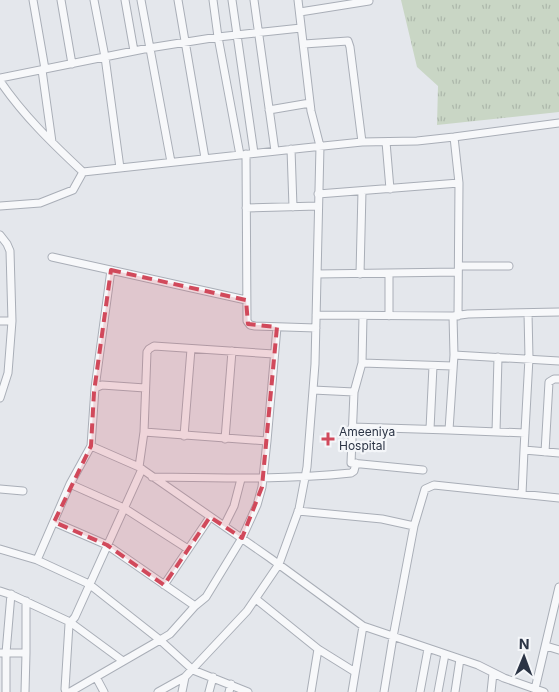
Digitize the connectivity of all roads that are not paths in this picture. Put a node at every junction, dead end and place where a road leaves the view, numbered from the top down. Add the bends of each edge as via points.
1 (33, 0) edge
2 (61, 0) edge
3 (94, 0) edge
4 (125, 0) edge
5 (141, 0) edge
6 (178, 0) edge
7 (213, 0) edge
8 (232, 0) edge
9 (254, 0) edge
10 (298, 0) edge
11 (369, 1) edge
12 (300, 12) junction
13 (302, 28) junction
14 (258, 33) junction
15 (237, 35) junction
16 (218, 37) junction
17 (184, 42) junction
18 (304, 44) junction
19 (149, 48) junction
20 (134, 51) junction
21 (105, 57) junction
22 (72, 64) junction
23 (43, 70) junction
24 (0, 80) edge
25 (2, 89) edge
26 (310, 103) junction
27 (269, 110) junction
28 (559, 123) edge
29 (454, 138) junction
30 (52, 142) junction
31 (362, 142) junction
32 (386, 142) junction
33 (320, 146) junction
34 (291, 149) junction
35 (275, 151) junction
36 (254, 153) junction
37 (243, 154) junction
38 (205, 158) junction
39 (171, 162) junction
40 (120, 168) junction
41 (83, 172) junction
42 (459, 183) junction
43 (390, 189) junction
44 (362, 191) junction
45 (318, 194) junction
46 (0, 206) edge
47 (318, 206) junction
48 (293, 207) junction
49 (246, 208) junction
50 (0, 235) edge
51 (52, 257) dead end
52 (509, 266) dead end
53 (459, 269) junction
54 (111, 270) junction
55 (389, 273) junction
56 (317, 274) junction
57 (360, 274) junction
58 (246, 300) junction
59 (559, 312) edge
60 (528, 314) junction
61 (316, 315) junction
62 (363, 316) junction
63 (389, 316) junction
64 (456, 316) junction
65 (0, 321) edge
66 (12, 321) junction
67 (276, 327) junction
68 (316, 328) junction
69 (191, 349) junction
70 (232, 351) junction
71 (274, 354) junction
72 (454, 355) junction
73 (498, 357) junction
74 (529, 358) junction
75 (559, 362) edge
76 (362, 363) junction
77 (433, 366) junction
78 (453, 366) junction
79 (559, 379) edge
80 (95, 388) junction
81 (145, 388) junction
82 (313, 390) junction
83 (354, 392) junction
84 (0, 398) edge
85 (352, 427) junction
86 (430, 430) junction
87 (449, 430) junction
88 (144, 432) junction
89 (496, 432) junction
90 (525, 434) junction
91 (184, 436) junction
92 (225, 439) junction
93 (267, 442) junction
94 (91, 446) junction
95 (524, 450) junction
96 (545, 452) junction
97 (559, 453) edge
98 (356, 463) junction
99 (140, 468) junction
100 (423, 470) dead end
101 (152, 477) junction
102 (241, 478) junction
103 (305, 478) junction
104 (263, 479) junction
105 (70, 484) junction
106 (0, 489) edge
107 (23, 492) dead end
108 (522, 494) junction
109 (559, 498) edge
110 (124, 508) junction
111 (298, 511) junction
112 (210, 517) junction
113 (54, 522) junction
114 (224, 526) junction
115 (414, 526) junction
116 (242, 538) junction
117 (107, 545) junction
118 (0, 549) edge
119 (188, 549) junction
120 (36, 560) junction
121 (279, 564) junction
122 (89, 584) junction
123 (164, 585) junction
124 (559, 587) edge
125 (0, 591) edge
126 (11, 594) junction
127 (256, 599) junction
128 (26, 601) junction
129 (194, 606) junction
130 (70, 622) junction
131 (362, 626) junction
132 (393, 637) junction
133 (160, 640) junction
134 (546, 646) junction
135 (318, 649) junction
136 (428, 649) junction
137 (559, 650) edge
138 (3, 653) edge
139 (26, 653) junction
140 (445, 654) junction
141 (460, 660) junction
142 (123, 662) junction
143 (193, 670) junction
144 (355, 672) junction
145 (493, 673) junction
146 (96, 677) junction
147 (185, 677) junction
148 (213, 677) junction
149 (231, 684) junction
150 (535, 689) junction
151 (6, 692) edge
152 (25, 692) edge
153 (68, 692) edge
154 (104, 692) edge
155 (158, 692) edge
156 (182, 692) edge
157 (209, 692) edge
158 (229, 692) edge
159 (248, 692) edge
160 (311, 692) edge
161 (352, 692) edge
162 (384, 692) edge
163 (420, 692) edge
164 (438, 692) edge
165 (455, 692) edge
166 (491, 692) edge
167 (544, 692) edge

1 - 23 street
2 - 22 street
3 - 21 street
4 - 20 street
5 - 19 street
6 - 17 street
7 - 16 street
8 - 15 street
9 - 14 street
10 - 12 street
11 - 12 street
12 - 13 street
13 - 14 street
13 - 18 street
14 - 15 street
14 - 27 street
15 - 16 street
15 - 36 street
16 - 17 street
16 - 37 street
17 - 19 street
17 - 38 street
18 - 26 street
18 - 31 street via 348,41
19 - 20 street
19 - 39 street
20 - 21 street
21 - 22 street
21 - 40 street
22 - 23 street
23 - 24 street
23 - 30 street
24 - 25 street
25 - 30 street
26 - 27 street
26 - 33 street
27 - 35 street
28 - 29 street
29 - 32 street
29 - 42 street
30 - 41 street
31 - 32 street
31 - 33 street
32 - 43 street
33 - 34 street
33 - 45 street
34 - 35 street
34 - 48 street
35 - 36 street
36 - 37 street
37 - 38 street
37 - 49 street
38 - 39 street
39 - 40 street
40 - 41 street
41 - 46 street via 73,190 40,203
42 - 43 street
42 - 53 street
43 - 44 street
44 - 45 street
44 - 57 street
45 - 47 street
47 - 48 street
47 - 56 street
48 - 49 street
49 - 58 street
50 - 66 street via 10,251
51 - 54 street
52 - 53 street
53 - 55 street
53 - 64 street
54 - 58 street
54 - 80 street
55 - 57 street
55 - 63 street
56 - 57 street
56 - 61 street
58 - 67 street via 250,325
59 - 60 street
60 - 64 street
60 - 74 street
61 - 62 street
61 - 68 street
62 - 63 street
62 - 76 street
63 - 64 street
64 - 72 street
65 - 66 street
66 - 84 street via 8,373
67 - 68 street
67 - 71 street
68 - 82 street
69 - 70 street
69 - 81 street via 154,346 149,349
69 - 91 street
70 - 71 street
70 - 92 street
71 - 93 street
72 - 73 street
72 - 78 street
73 - 74 street
73 - 89 street
74 - 75 street
74 - 90 street
76 - 77 street
76 - 83 street
77 - 78 street
77 - 86 street
78 - 87 street
79 - 96 street via 550,382
80 - 81 street via 102,385
80 - 94 street
81 - 88 street
82 - 83 street
82 - 103 street
83 - 85 street
85 - 86 street
85 - 98 street via 351,463
86 - 87 street
87 - 89 street
88 - 91 street
88 - 99 street
89 - 90 street
90 - 95 street
91 - 92 street
92 - 93 street
93 - 104 street
94 - 99 street
94 - 105 street
95 - 96 street
95 - 108 street
96 - 97 street
98 - 100 street
98 - 103 street via 351,473
99 - 101 street
99 - 110 street
101 - 102 street
101 - 112 street
102 - 104 street
102 - 114 street via 234,506
103 - 104 street
103 - 111 street
104 - 116 street via 257,505
105 - 110 street
105 - 113 street
106 - 107 street
108 - 109 street
108 - 115 street via 434,485 425,489
110 - 117 street
110 - 119 street
111 - 115 street via 382,519
111 - 121 street
112 - 114 street
112 - 119 street
113 - 117 street
113 - 120 street
114 - 116 street
115 - 132 street
116 - 121 street
116 - 129 street via 206,597
117 - 122 street
117 - 123 street
118 - 120 street
119 - 123 street
120 - 122 street
121 - 127 street
121 - 131 street
122 - 130 street
122 - 133 street
123 - 129 street
124 - 134 street
125 - 126 street
126 - 128 street
126 - 138 street
127 - 135 street
127 - 143 street
128 - 130 street
128 - 139 street
129 - 133 street via 170,634
130 - 142 street
130 - 153 street via 65,689
131 - 132 street
131 - 144 street
132 - 136 street
132 - 162 street
133 - 142 street
133 - 143 street
134 - 137 street
134 - 150 street
135 - 144 street
135 - 160 street
136 - 140 street
136 - 163 street
138 - 139 street
138 - 151 street
139 - 152 street
140 - 141 street
140 - 164 street
141 - 145 street
141 - 165 street
142 - 146 street
143 - 147 street
143 - 148 street
144 - 161 street
145 - 150 street
145 - 166 street
146 - 153 street
146 - 154 street
147 - 155 street
147 - 156 street
148 - 149 street
148 - 157 street
149 - 158 street
149 - 159 street
150 - 167 street

